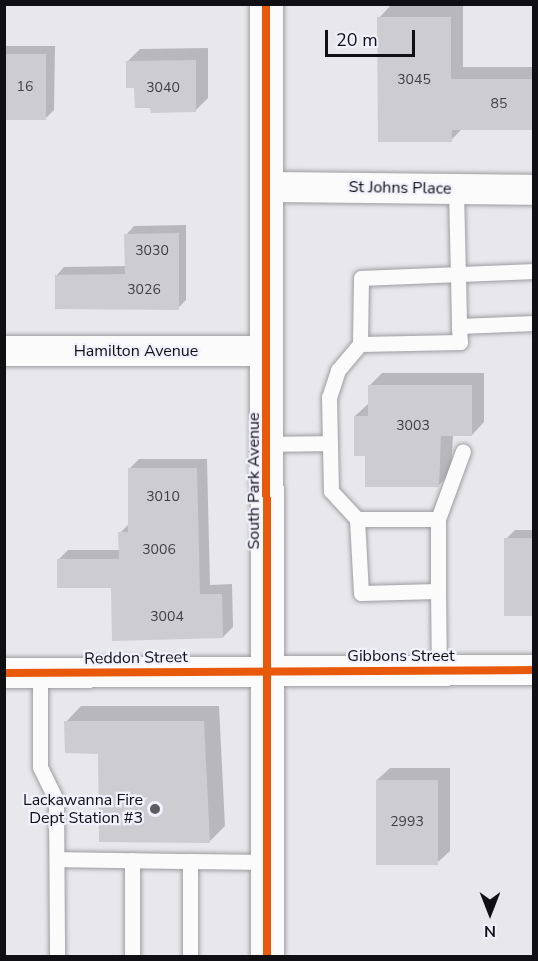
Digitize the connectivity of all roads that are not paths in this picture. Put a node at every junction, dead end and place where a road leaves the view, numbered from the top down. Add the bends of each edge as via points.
1 (266, 4) edge
2 (267, 187) junction
3 (456, 189) junction
4 (534, 190) edge
5 (534, 271) edge
6 (458, 273) junction
7 (534, 323) edge
8 (459, 326) junction
9 (360, 344) junction
10 (4, 351) edge
11 (267, 351) junction
12 (330, 443) junction
13 (268, 444) junction
14 (463, 451) dead end
15 (357, 519) junction
16 (438, 519) junction
17 (438, 591) junction
18 (268, 670) junction
19 (440, 670) junction
20 (534, 670) edge
21 (4, 673) edge
22 (40, 673) junction
23 (57, 859) junction
24 (132, 860) junction
25 (190, 861) junction
26 (268, 862) junction
27 (57, 957) edge
28 (132, 957) edge
29 (190, 957) edge
30 (267, 957) edge

1 - 2 main road, South Park Avenue
2 - 3 street, St Johns Place
2 - 11 main road, South Park Avenue
3 - 4 street, St Johns Place
3 - 6 lane
5 - 6 lane
6 - 8 lane
6 - 9 lane via 361,278
7 - 8 lane
8 - 9 lane via 460,342
9 - 12 lane via 339,370 329,397
10 - 11 street, Hamilton Avenue
11 - 13 main road, South Park Avenue
12 - 13 lane
12 - 15 lane via 331,491
13 - 18 main road, South Park Avenue
14 - 16 lane
15 - 16 lane
15 - 17 lane via 361,593
16 - 17 lane
17 - 19 lane
18 - 19 street, Gibbons Street
18 - 22 street, Reddon Street
18 - 26 main road, South Park Avenue
19 - 20 street, Gibbons Street
21 - 22 street, Reddon Street
22 - 23 lane via 40,766 56,800
23 - 24 lane
23 - 27 lane
24 - 25 lane
24 - 28 lane
25 - 26 lane
25 - 29 lane
26 - 30 main road, South Park Avenue

